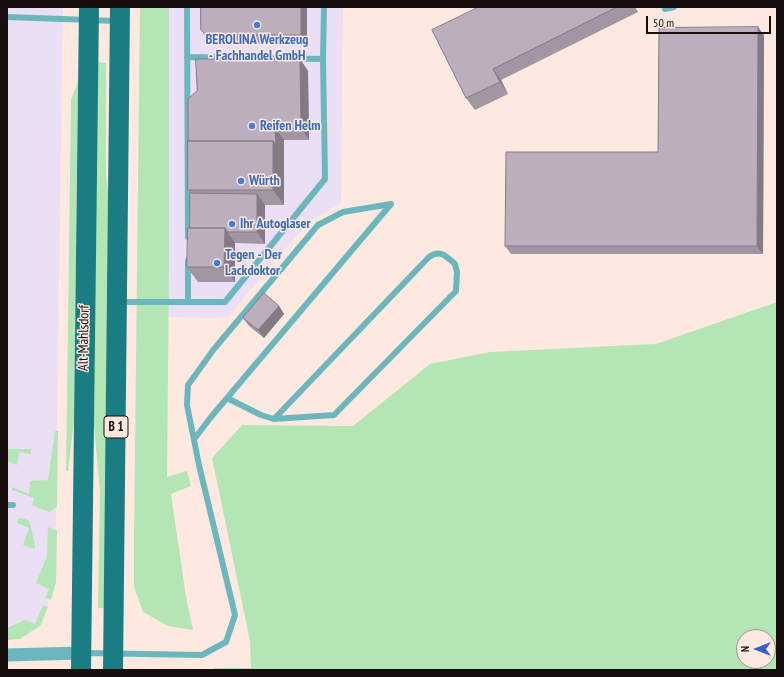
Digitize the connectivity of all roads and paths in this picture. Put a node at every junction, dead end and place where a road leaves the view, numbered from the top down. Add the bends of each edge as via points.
1 (187, 7) edge
2 (324, 7) edge
3 (674, 7) edge
4 (666, 9) dead end
5 (89, 14) edge
6 (120, 14) edge
7 (7, 17) edge
8 (187, 57) junction
9 (323, 59) junction
10 (188, 246) edge
11 (188, 254) edge
12 (117, 302) junction
13 (188, 302) junction
14 (227, 398) junction
15 (274, 419) junction
16 (195, 438) junction
17 (7, 655) edge
18 (81, 661) edge
19 (114, 661) edge

1 - 8 lane
2 - 9 lane
3 - 4 lane
5 - 6 lane
5 - 7 lane
5 - 18 main road, Alt-Mahlsdorf / B 1
6 - 12 main road, B 1
8 - 9 lane
8 - 10 lane
9 - 13 lane via 326,179 225,302
11 - 13 lane
12 - 13 lane
12 - 19 main road, B 1
14 - 15 lane
14 - 16 lane
14 - 16 lane via 391,204 343,212 318,225 214,349 188,385 188,405
15 - 15 lane via 334,415 456,291 455,264 441,253 434,253 429,257
16 - 19 lane via 199,465 235,615 226,642 202,655
17 - 18 street
18 - 19 lane

